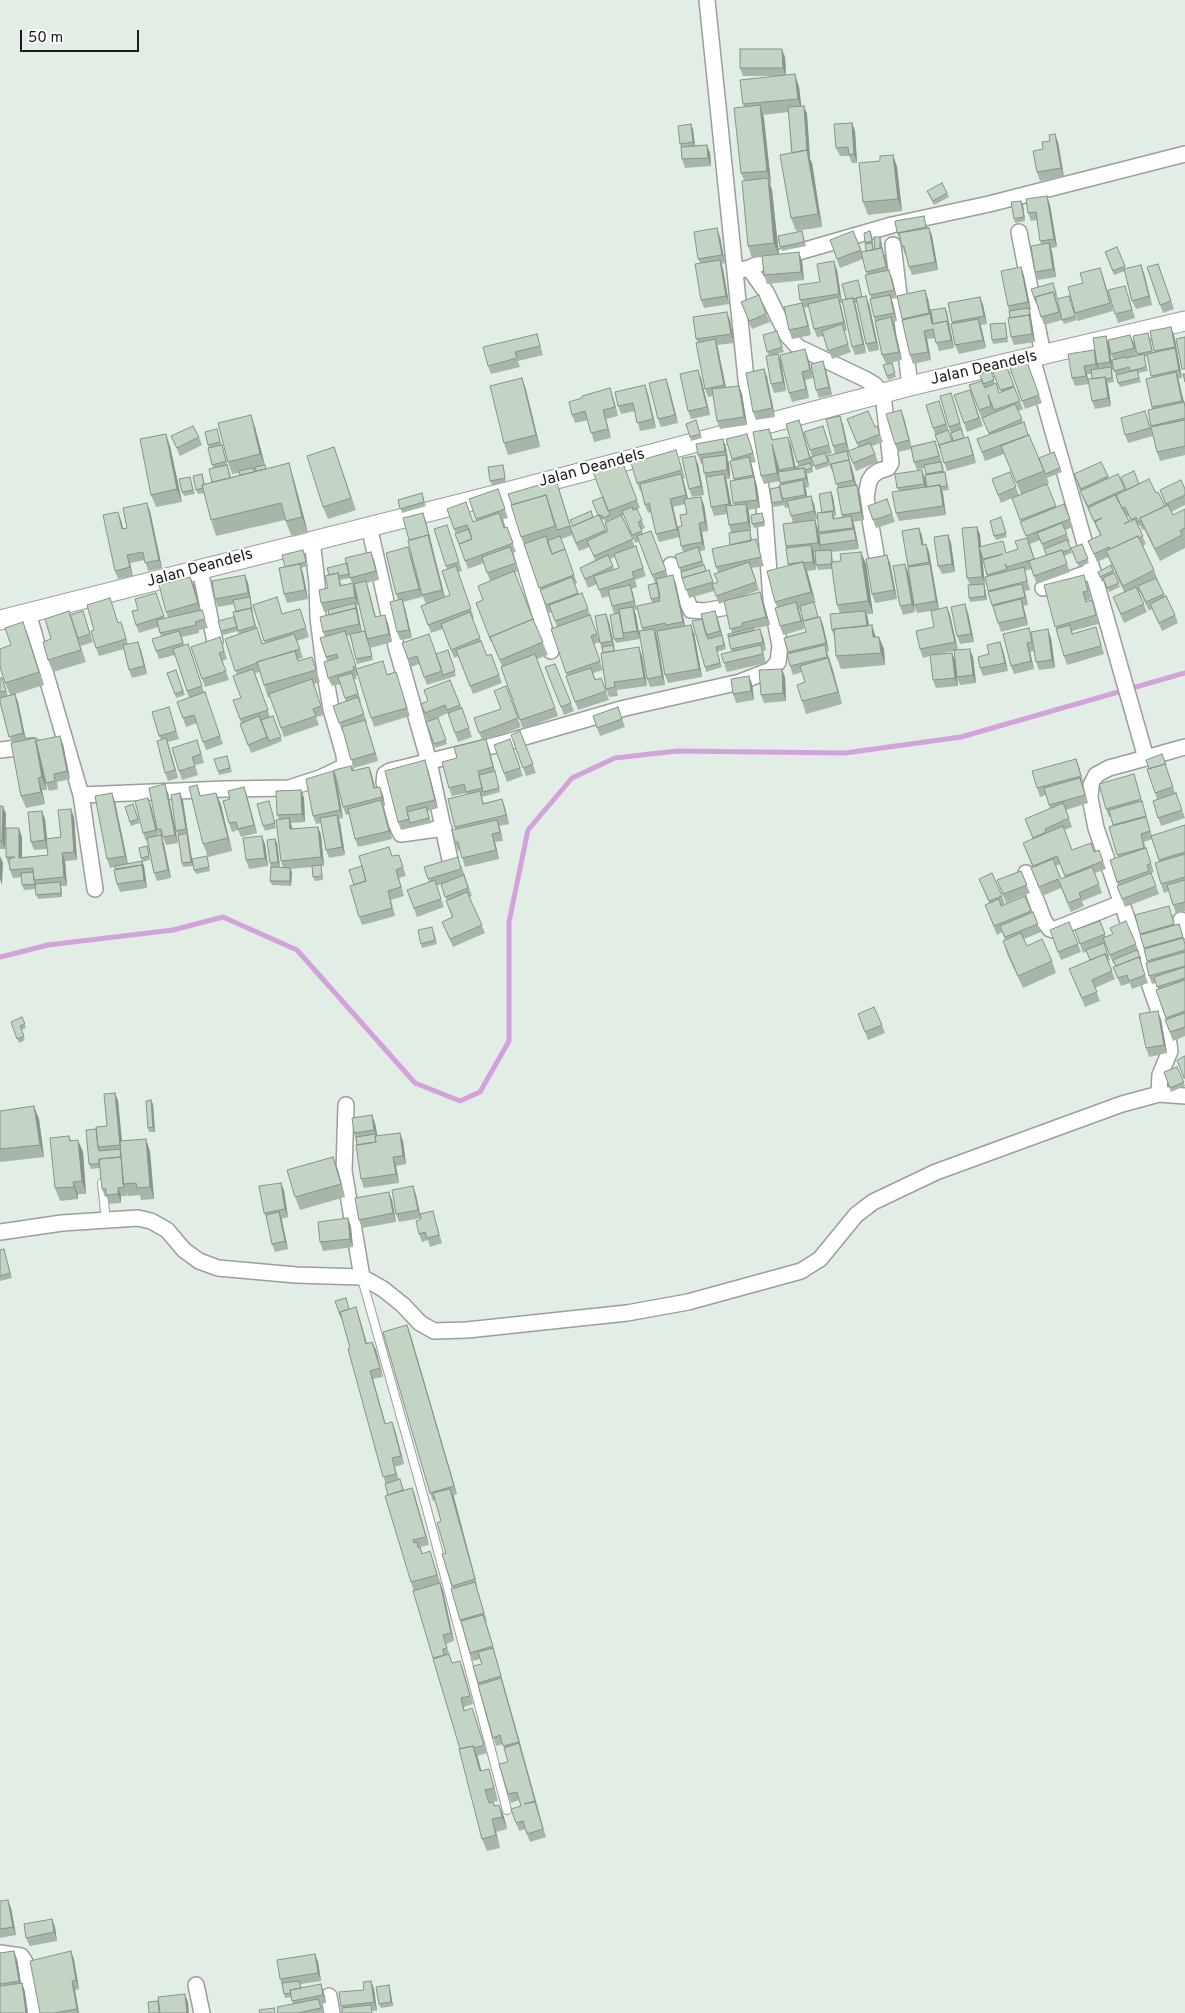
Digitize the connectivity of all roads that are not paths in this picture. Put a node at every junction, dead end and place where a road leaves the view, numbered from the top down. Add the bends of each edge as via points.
1 (707, 0) edge
2 (1185, 154) edge
3 (1018, 232) dead end
4 (893, 245) dead end
5 (742, 270) junction
6 (1185, 321) edge
7 (1038, 356) junction
8 (910, 386) junction
9 (883, 394) junction
10 (751, 427) junction
11 (503, 493) junction
12 (368, 526) junction
13 (312, 540) junction
14 (876, 554) dead end
15 (671, 565) dead end
16 (200, 569) junction
17 (1093, 571) junction
18 (1043, 588) edge
19 (771, 599) junction
20 (28, 613) junction
21 (0, 620) edge
22 (215, 642) edge
23 (551, 651) dead end
24 (66, 741) junction
25 (1185, 747) edge
26 (0, 750) edge
27 (1146, 758) junction
28 (429, 762) junction
29 (81, 795) junction
30 (444, 828) junction
31 (450, 860) edge
32 (1026, 873) dead end
33 (95, 889) dead end
34 (1121, 903) junction
35 (1159, 1094) junction
36 (1185, 1096) edge
37 (346, 1105) dead end
38 (102, 1176) edge
39 (106, 1221) junction
40 (0, 1232) edge
41 (362, 1277) junction
42 (507, 1810) dead end
43 (0, 1953) edge
44 (196, 1985) dead end
45 (329, 1996) dead end
46 (33, 2013) edge
47 (202, 2013) edge
48 (332, 2013) edge

1 - 5 street
2 - 5 street via 892,225
3 - 7 street via 1027,268
4 - 8 street
5 - 9 street via 766,292 791,341 876,385
5 - 10 street
6 - 7 street, Jalan Deandels
7 - 8 street, Jalan Deandels
7 - 17 street
8 - 9 street, Jalan Deandels
9 - 10 street, Jalan Deandels
9 - 14 street via 891,463 873,475 866,497
10 - 11 street, Jalan Deandels
10 - 19 street via 764,506
11 - 12 street, Jalan Deandels
11 - 23 street
12 - 13 street, Jalan Deandels
12 - 28 street via 396,646
13 - 16 street, Jalan Deandels
13 - 29 street via 330,709 345,766 289,788
15 - 19 street via 691,610 704,612
16 - 20 street, Jalan Deandels
16 - 22 street
17 - 18 street
17 - 27 street
19 - 28 street via 780,646 778,662 771,670 740,682 625,708
20 - 21 street, Jalan Deandels
20 - 24 street
24 - 26 street
24 - 29 street
25 - 27 street
27 - 34 street via 1109,768 1096,775 1091,785 1096,828
28 - 30 street
28 - 30 street via 390,771 385,774 384,782 401,834
29 - 33 street
30 - 31 street
32 - 34 street via 1044,921 1052,930
34 - 35 street via 1168,1038 1170,1051 1160,1075
35 - 36 street
35 - 41 street via 1122,1104 936,1172 873,1202 856,1215 820,1259 801,1271 688,1302 627,1313 434,1331 420,1323 383,1289
37 - 41 street via 344,1171
38 - 39 lane
39 - 40 street via 62,1223
39 - 41 street via 138,1218 151,1221 167,1230 184,1250 218,1268
41 - 42 lane
43 - 46 street via 21,1956 25,1962
44 - 47 street
45 - 48 street

